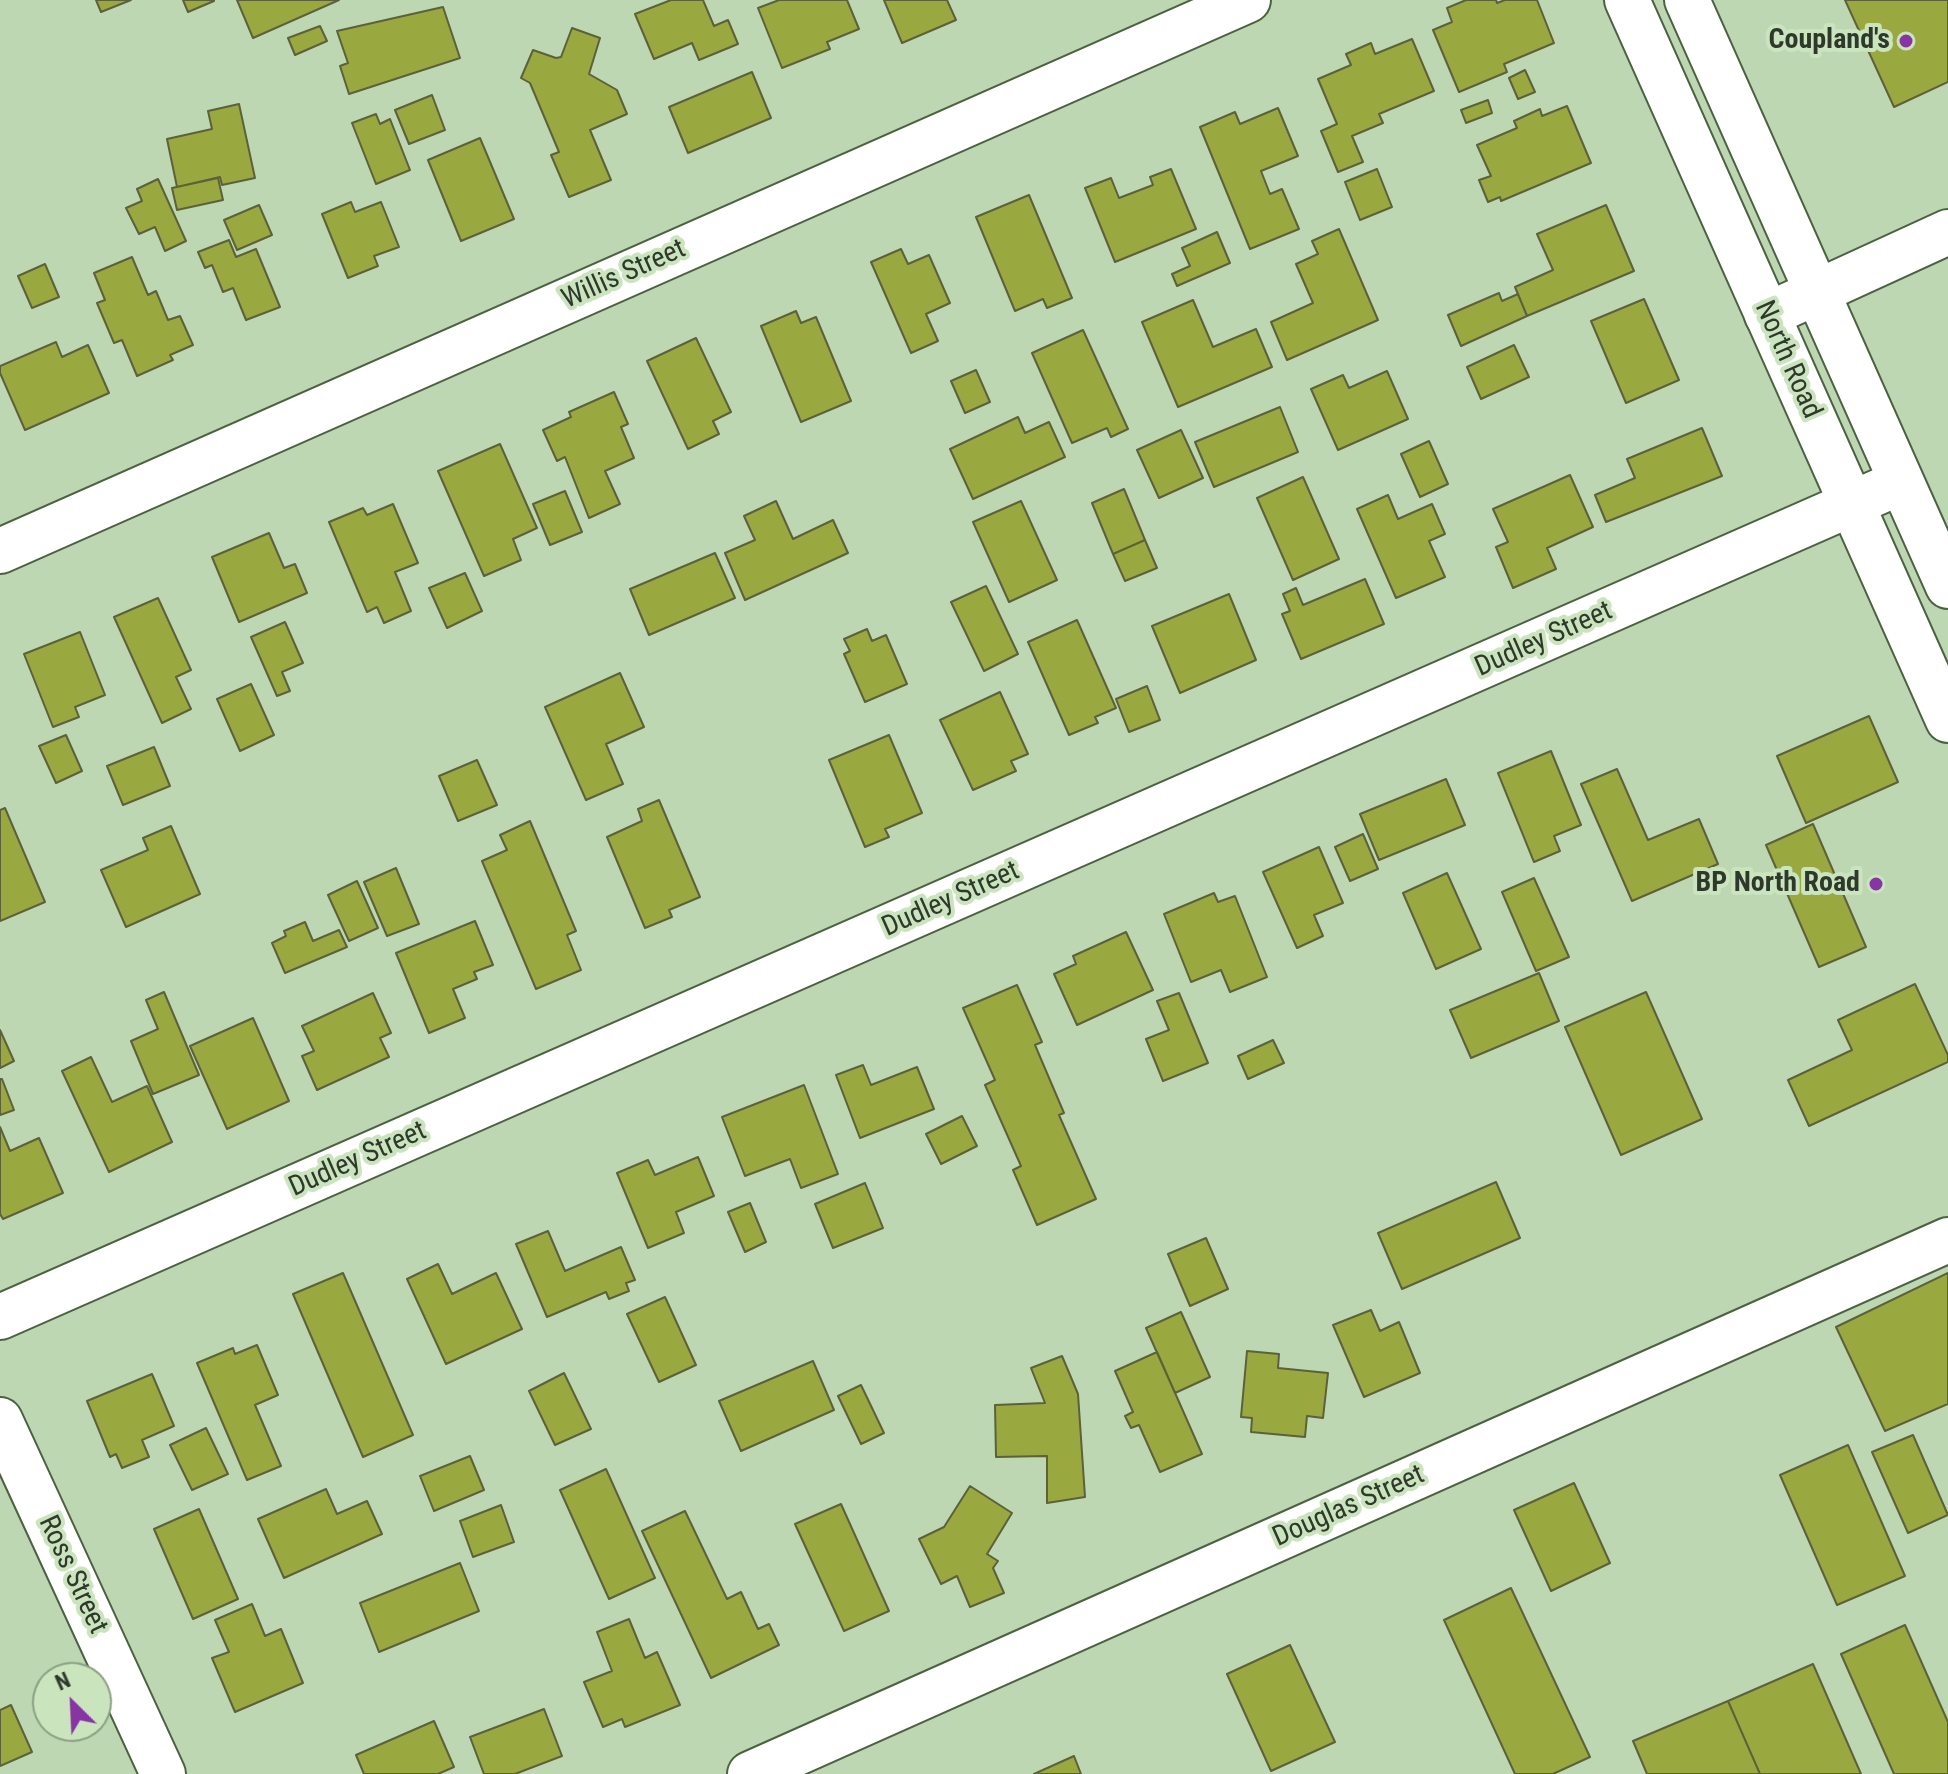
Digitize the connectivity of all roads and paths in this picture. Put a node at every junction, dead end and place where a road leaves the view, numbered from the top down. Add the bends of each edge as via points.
1 (1248, 0) edge
2 (1627, 0) edge
3 (1687, 0) edge
4 (1948, 232) edge
5 (1818, 291) junction
6 (1767, 315) junction
7 (1901, 482) junction
8 (1852, 504) junction
9 (0, 551) edge
10 (1948, 586) edge
11 (1948, 720) edge
12 (1948, 1240) edge
13 (0, 1317) edge
14 (0, 1420) edge
15 (163, 1774) edge
16 (750, 1774) edge

1 - 9 street, Willis Street
2 - 6 street, North Road
3 - 5 street, North Road
4 - 5 street
5 - 6 street
5 - 7 street, North Road
6 - 8 street, North Road
7 - 8 street, Dudley Street
7 - 10 street, North Road
8 - 11 street, North Road
8 - 13 street, Dudley Street
12 - 16 street, Douglas Street
14 - 15 street, Ross Street

